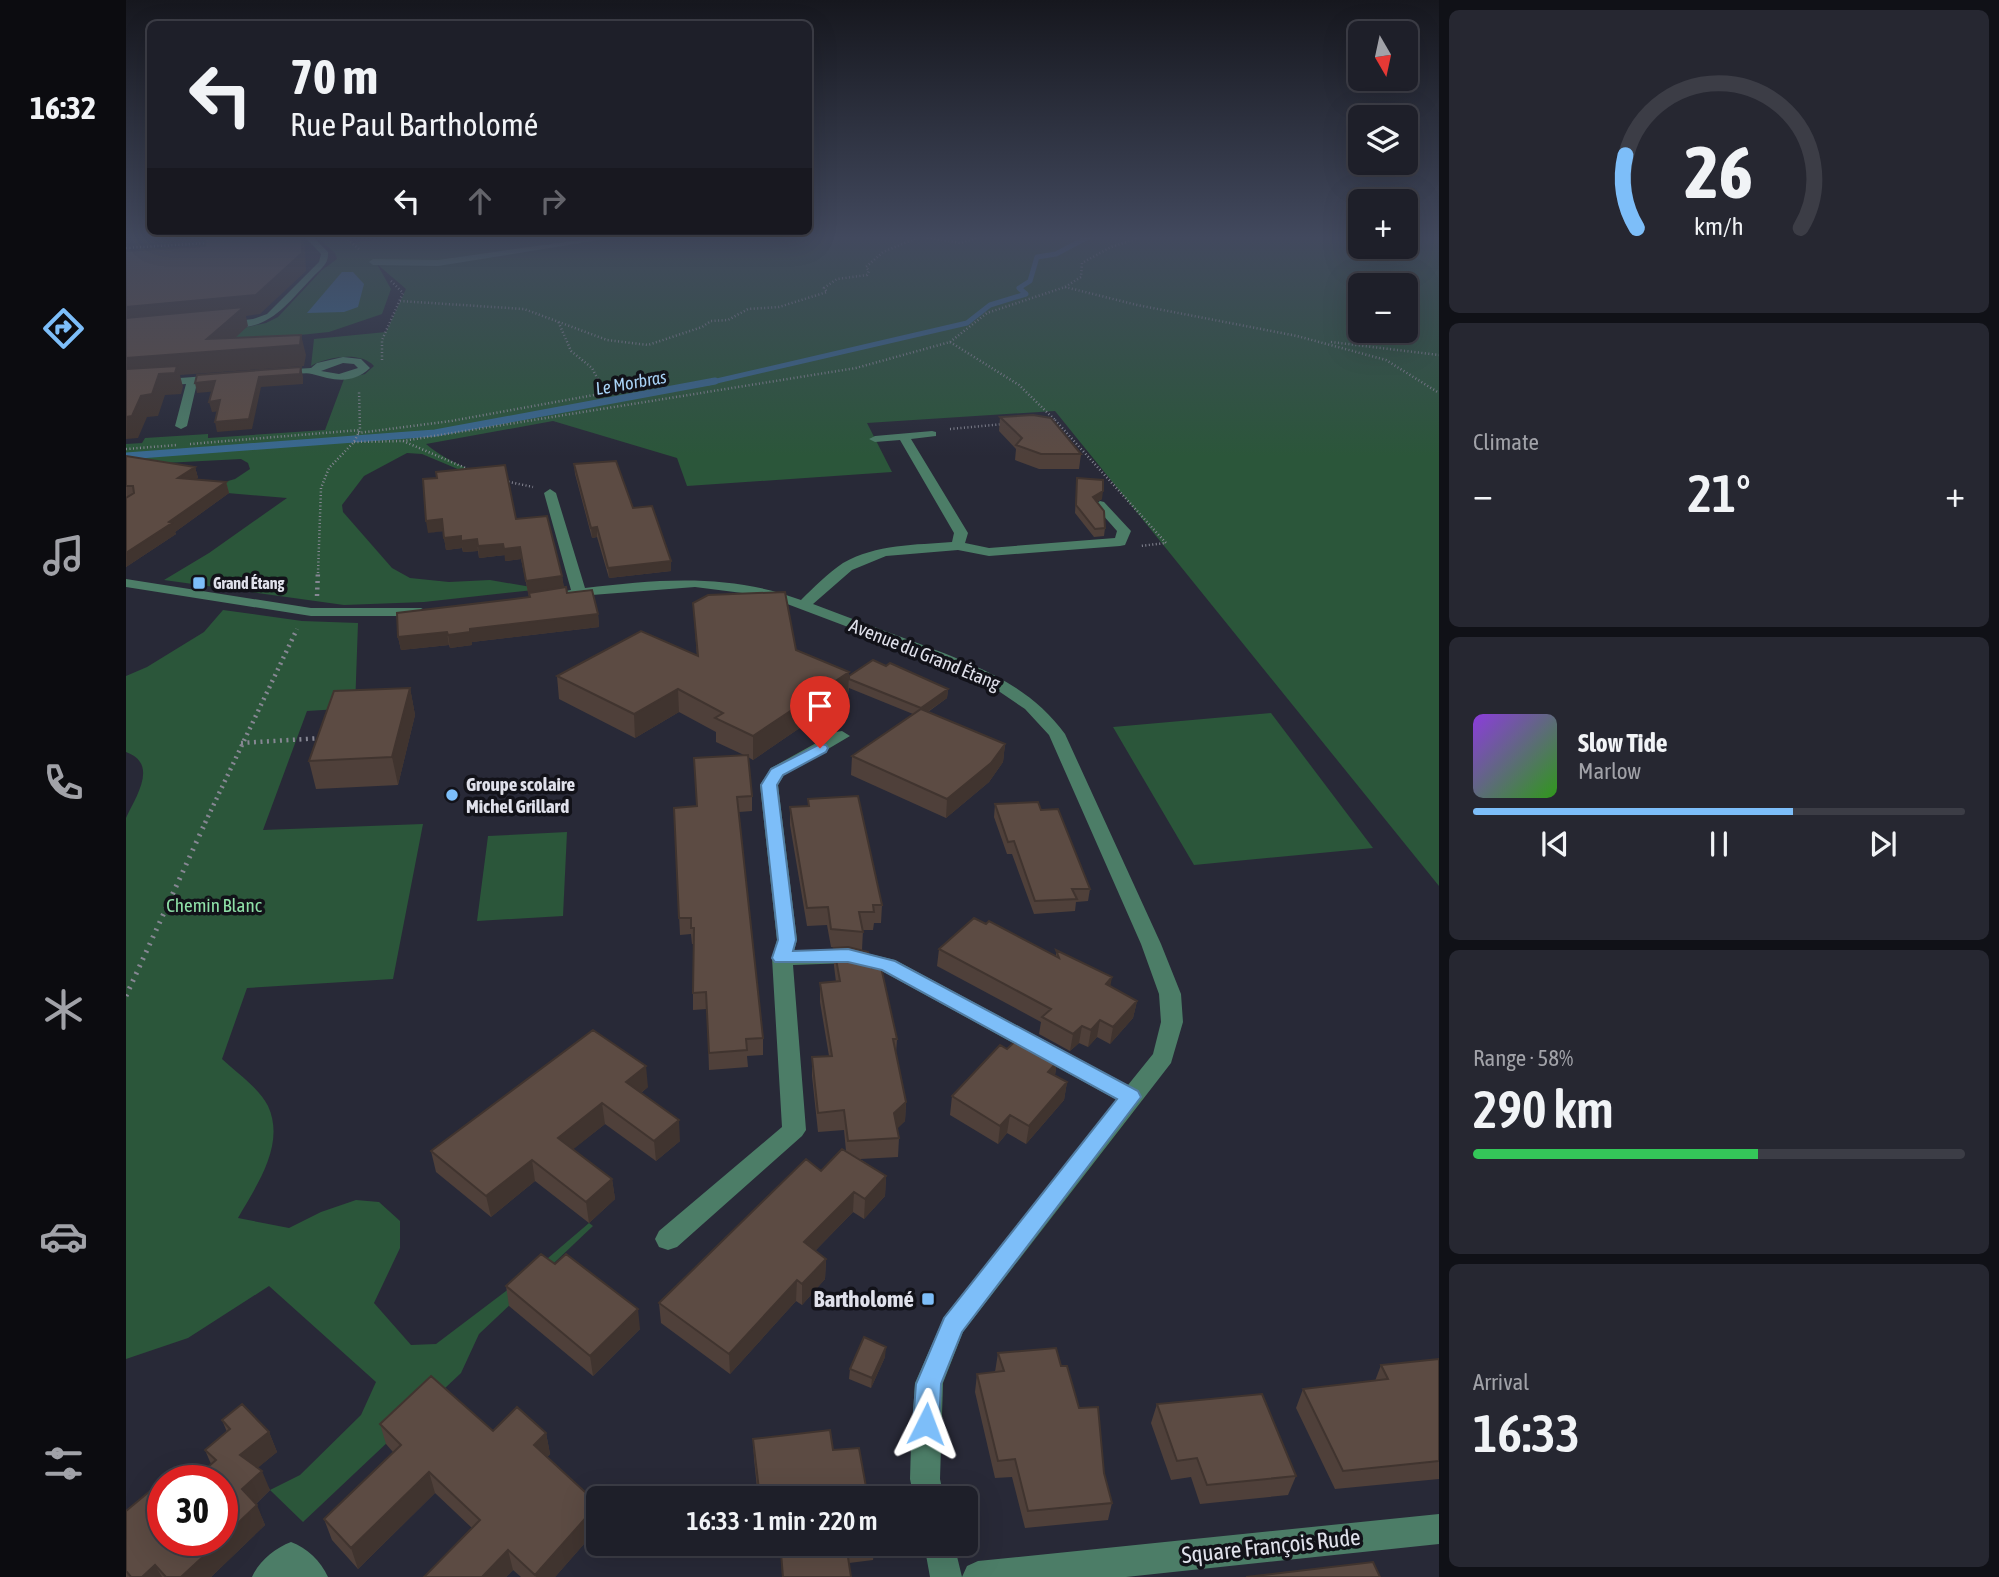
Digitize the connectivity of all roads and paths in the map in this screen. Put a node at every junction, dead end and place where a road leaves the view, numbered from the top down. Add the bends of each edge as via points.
1 (276, 311) edge
2 (396, 311) edge
3 (529, 311) edge
4 (745, 311) edge
5 (994, 311) edge
6 (1165, 311) edge
7 (557, 320) junction
8 (213, 326) edge
9 (386, 332) dead end
10 (1312, 340) junction
11 (950, 342) junction
12 (1439, 355) edge
13 (314, 371) junction
14 (260, 375) edge
15 (350, 375) junction
16 (233, 377) edge
17 (192, 380) junction
18 (126, 385) edge
19 (1439, 393) edge
20 (1055, 420) junction
21 (1041, 422) edge
22 (1013, 424) edge
23 (181, 426) dead end
24 (932, 434) joint
25 (357, 436) junction
26 (902, 436) junction
27 (875, 439) dead end
28 (403, 441) junction
29 (126, 449) edge
30 (472, 471) edge
31 (502, 481) edge
32 (550, 493) joint
33 (1100, 505) edge
34 (958, 546) junction
35 (1135, 546) dead end
36 (126, 583) edge
37 (579, 593) junction
38 (553, 596) edge
39 (802, 606) junction
40 (436, 611) edge
41 (311, 612) junction
42 (842, 736) dead end
43 (332, 738) edge
44 (241, 743) junction
45 (782, 958) junction
46 (126, 996) edge
47 (1130, 1097) junction
48 (668, 1239) dead end
49 (926, 1486) edge
50 (1439, 1529) edge
51 (942, 1556) edge
52 (268, 1577) edge
53 (312, 1577) edge
54 (946, 1577) edge
55 (978, 1577) edge

1 - 8 street via 256,322
2 - 9 path
3 - 7 path
4 - 7 path via 648,345 607,340
5 - 11 path
6 - 10 path
7 - 25 path via 571,351 592,368 605,393
10 - 12 path
10 - 19 path via 1385,360
11 - 20 path via 1035,395
11 - 28 path via 856,368
13 - 14 street
13 - 15 street via 325,377
13 - 15 street via 335,361 365,365
15 - 25 path via 358,383
16 - 17 street
17 - 18 street
17 - 23 street
20 - 21 path
20 - 35 path via 1166,543
22 - 24 path
24 - 26 street
25 - 28 path
25 - 29 path
25 - 41 path via 329,468 321,488 316,603
26 - 27 street
26 - 34 street via 961,533
28 - 30 path
31 - 32 path
32 - 37 street
33 - 34 street via 1124,531 1121,542 989,552
34 - 39 street via 924,543 861,560
36 - 41 street
37 - 38 street, Avenue du Grand Étang
37 - 39 street, Avenue du Grand Étang via 718,583 743,586
39 - 47 street, Avenue du Grand Étang via 980,672 1036,708 1057,734 1170,994 1172,1022 1163,1057
40 - 41 street
41 - 44 path via 290,640
42 - 45 street via 777,772 769,785 787,940
43 - 44 path
44 - 46 path
45 - 47 street via 848,956 888,965
45 - 48 street via 794,1130
47 - 49 street, Avenue du Grand Étang via 953,1325 929,1384
50 - 55 street, Square François Rude
51 - 54 street
52 - 53 street via 291,1557

